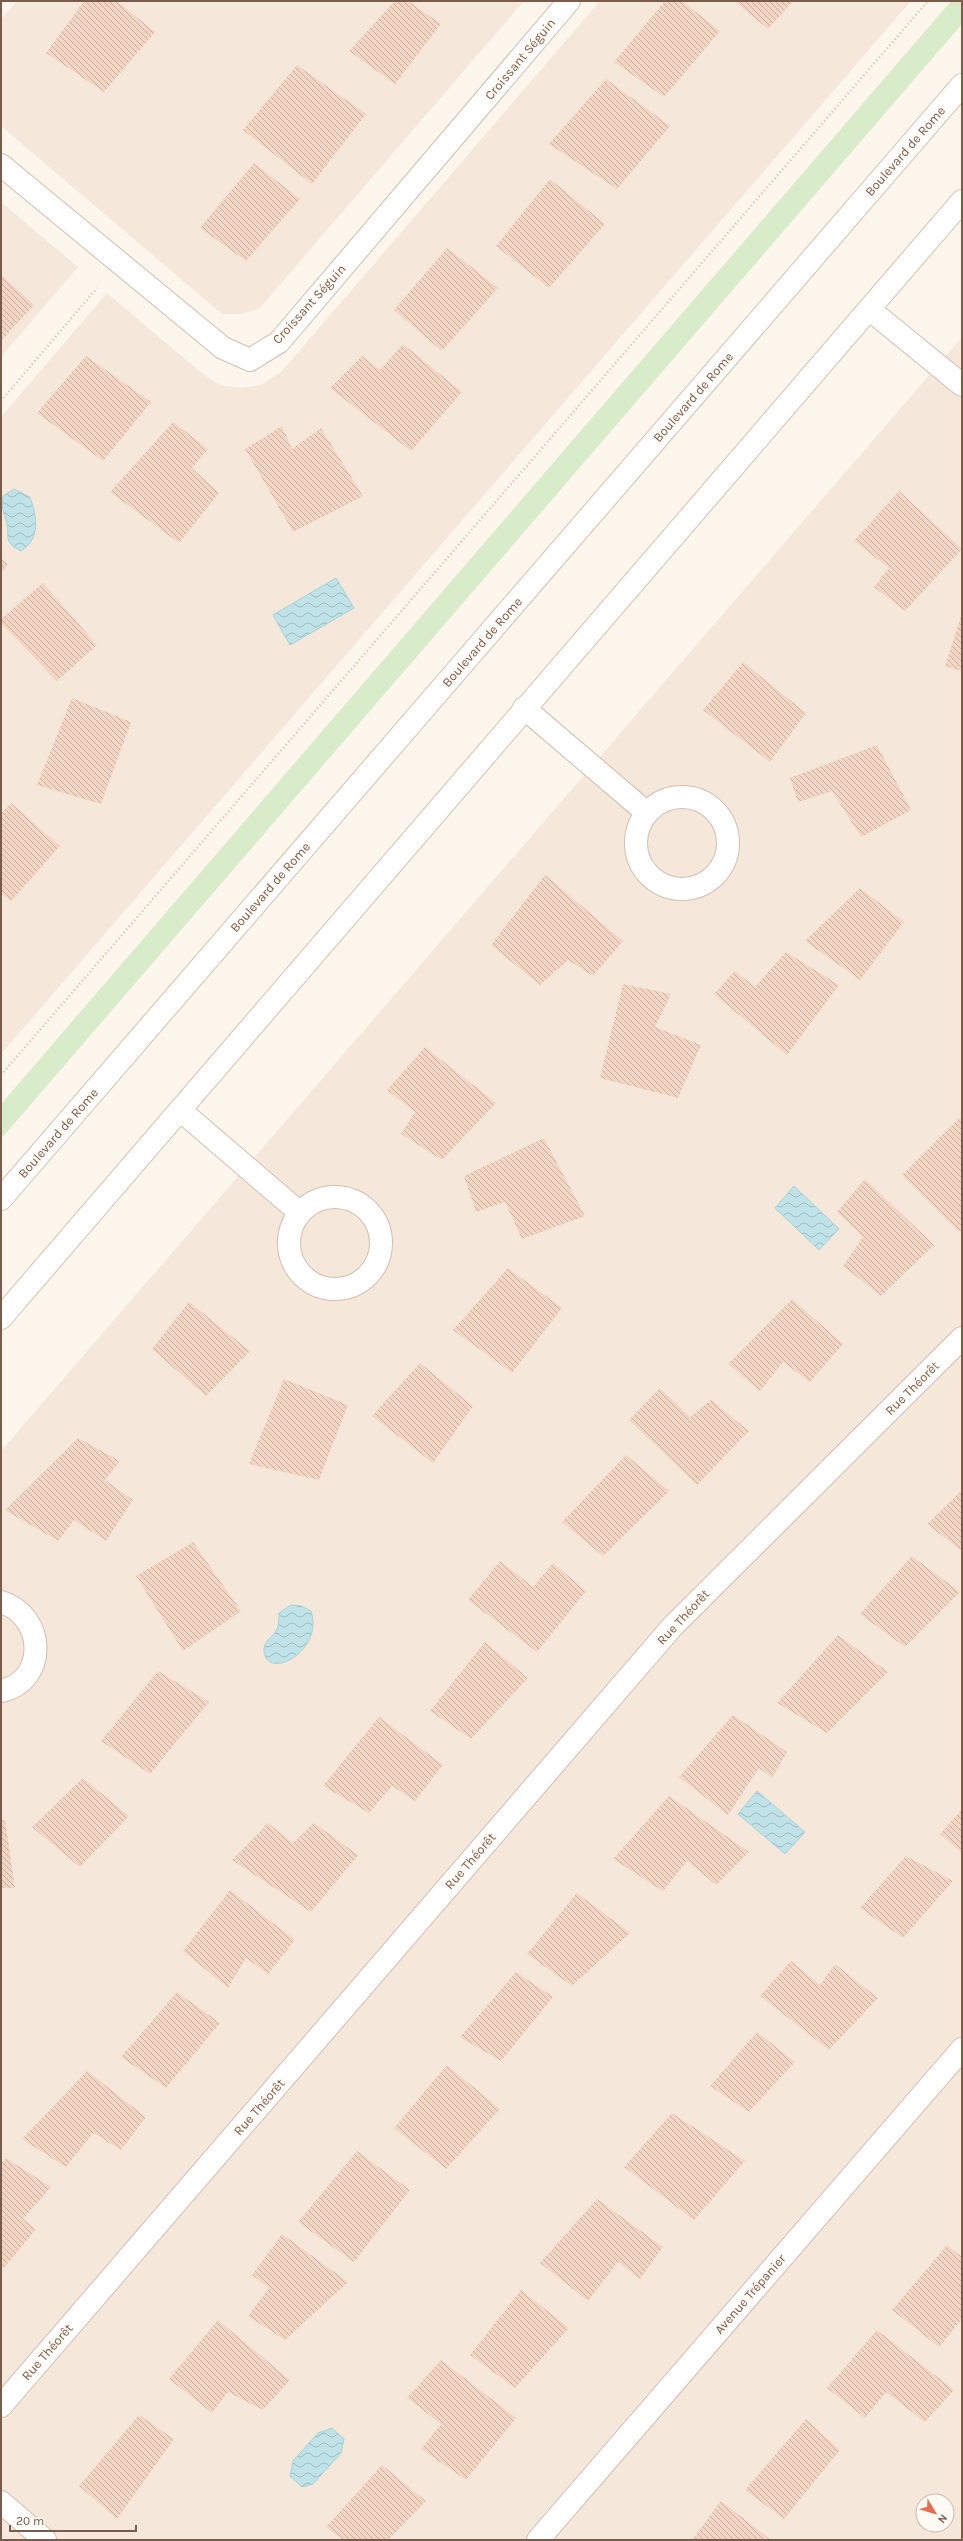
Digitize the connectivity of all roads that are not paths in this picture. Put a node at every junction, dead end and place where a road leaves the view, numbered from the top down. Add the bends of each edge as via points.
1 (569, 1) edge
2 (962, 85) edge
3 (1, 165) edge
4 (962, 201) edge
5 (869, 308) junction
6 (962, 385) edge
7 (524, 708) junction
8 (647, 813) junction
9 (180, 1110) junction
10 (1, 1199) edge
11 (300, 1213) junction
12 (1, 1318) edge
13 (962, 1338) edge
14 (1, 1602) edge
15 (1, 1691) edge
16 (962, 2049) edge
17 (1, 2406) edge
18 (1, 2502) edge
19 (45, 2540) edge
20 (538, 2540) edge

1 - 3 street, Croissant Séguin via 279,342 250,360 223,348
2 - 10 street, Boulevard de Rome
4 - 5 street
5 - 6 street
5 - 7 street
7 - 8 street
7 - 9 street
8 - 8 street via 639,828 636,844 641,865 656,881 671,887 687,888 698,886 716,874 726,856 728,846 725,825 712,808 694,798 679,797 663,800
9 - 11 street
9 - 12 street
11 - 11 street via 294,1223 289,1244 295,1265 309,1281 319,1287 340,1289 361,1282 380,1256 381,1246 378,1226 366,1208 348,1199 332,1198 317,1201
13 - 17 street, Rue Théorêt via 672,1626
14 - 15 street via 20,1612 28,1620 33,1629 36,1650 24,1678 16,1685
16 - 20 street, Avenue Trépanier
18 - 19 street

